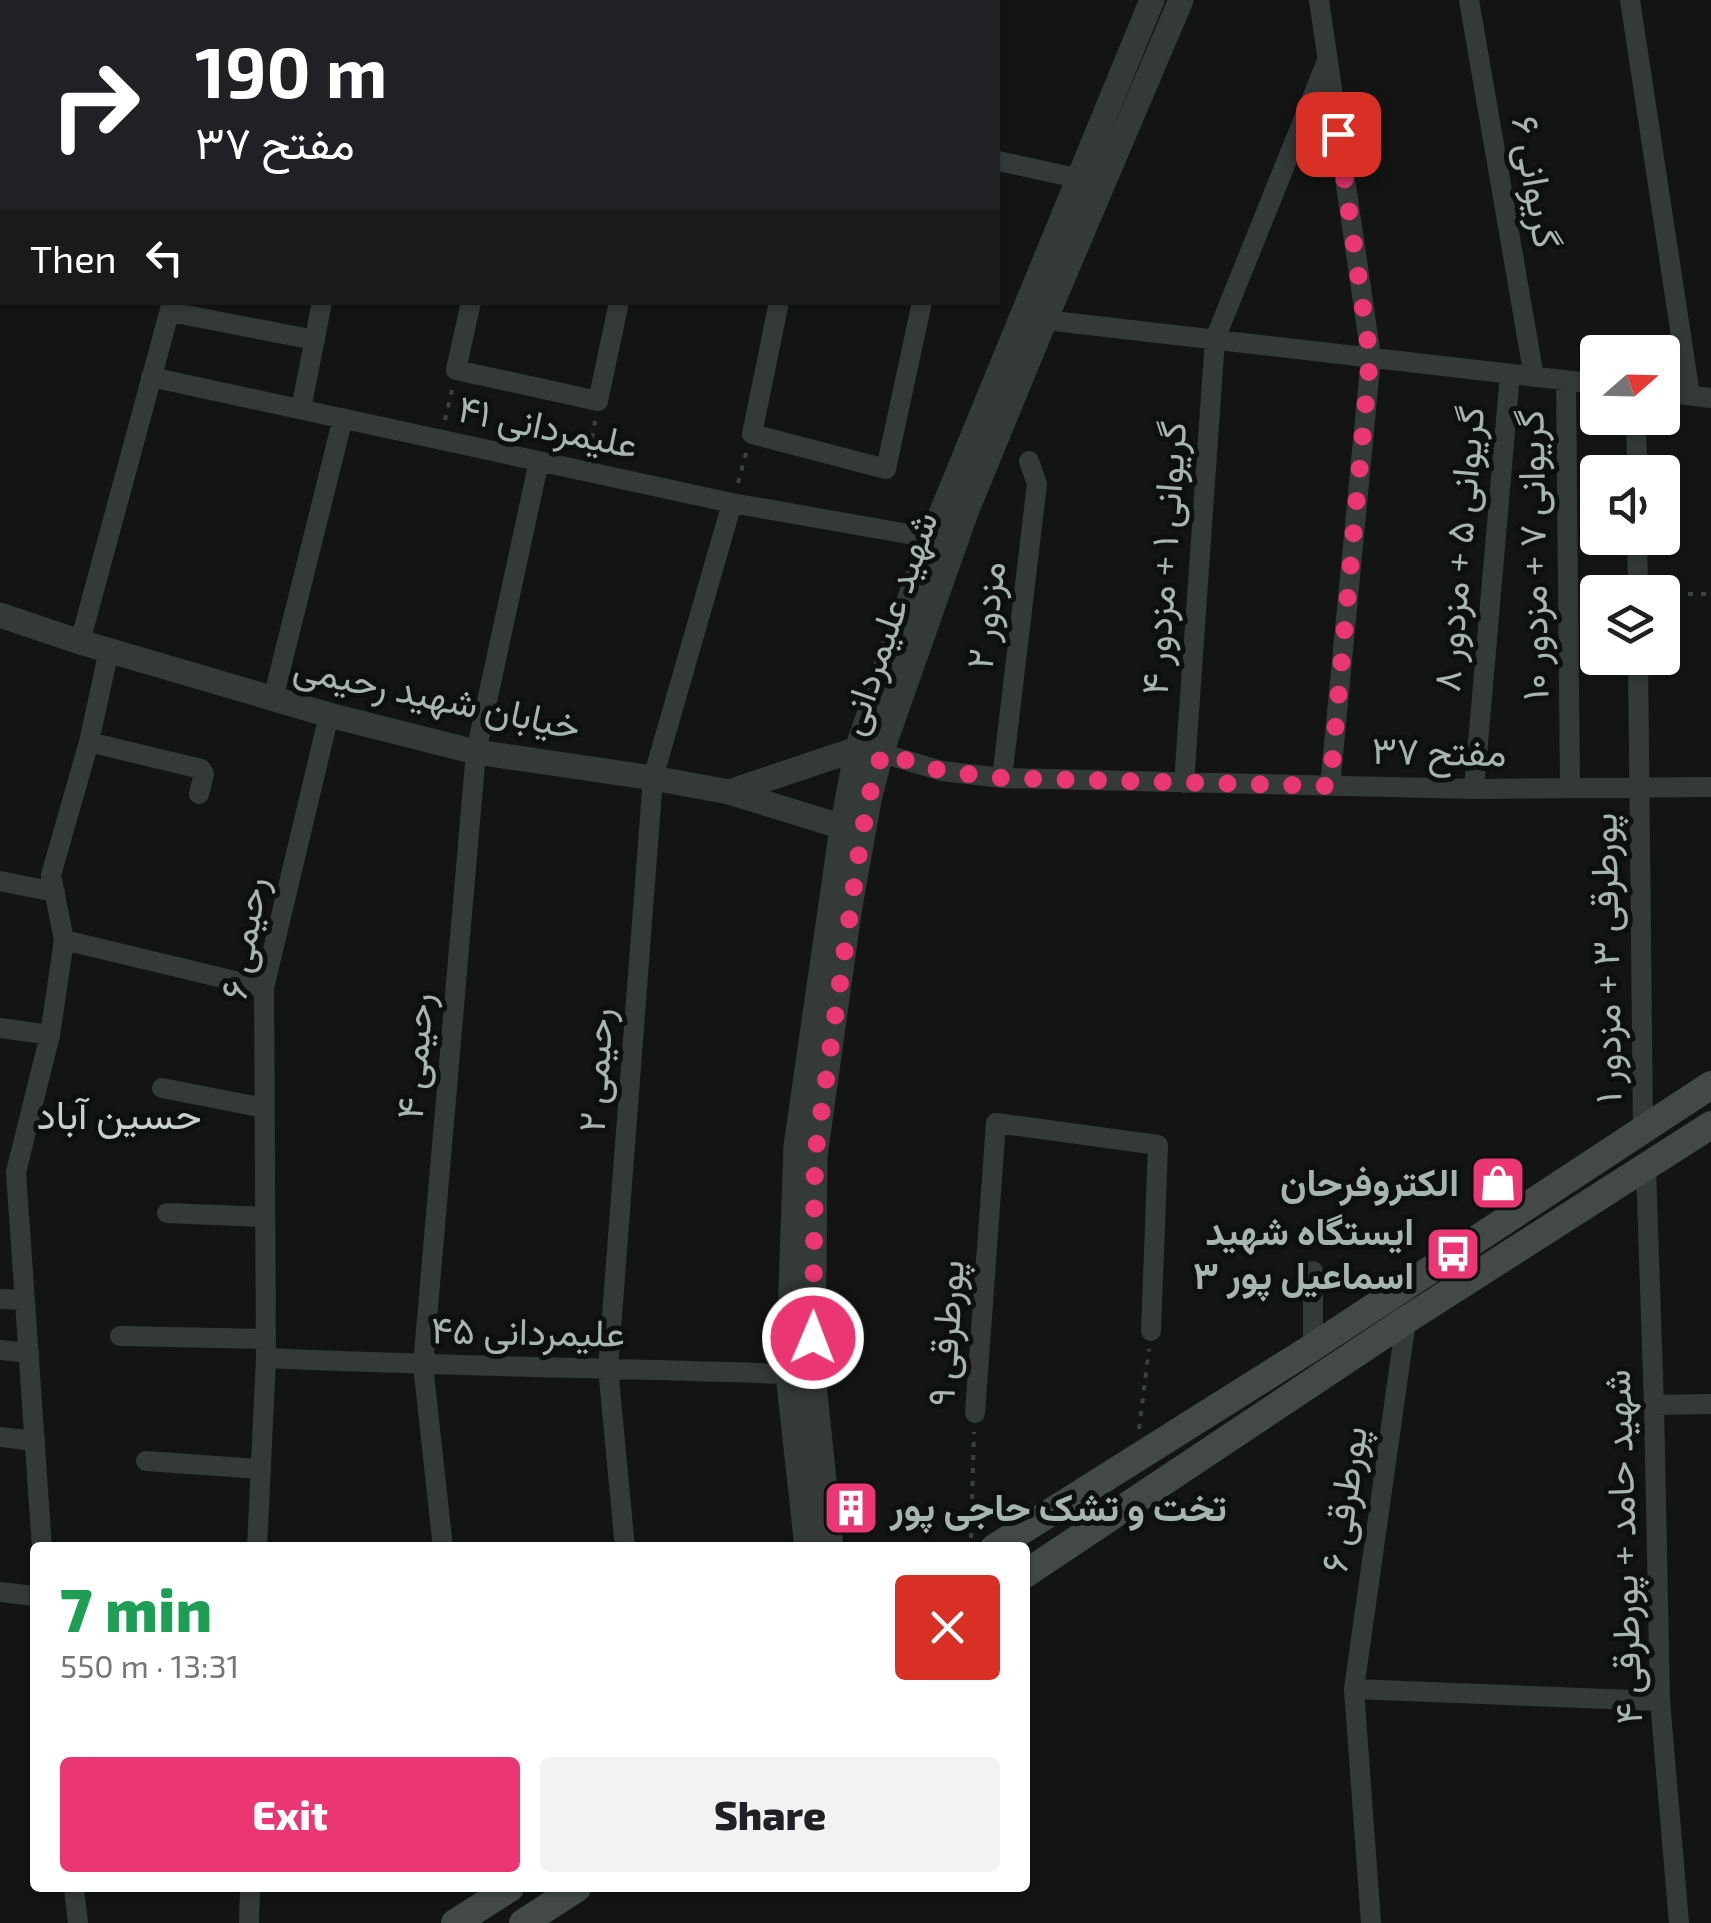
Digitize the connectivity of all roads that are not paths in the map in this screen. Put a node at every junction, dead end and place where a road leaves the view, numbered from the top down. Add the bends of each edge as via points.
1 (1152, 0) edge
2 (1181, 0) edge
3 (1319, 0) edge
4 (1469, 0) edge
5 (1630, 0) edge
6 (1327, 60) junction
7 (1000, 162) edge
8 (1089, 184) junction
9 (321, 305) edge
10 (469, 305) edge
11 (618, 305) edge
12 (777, 305) edge
13 (921, 305) edge
14 (171, 307) edge
15 (1034, 317) junction
16 (1215, 339) junction
17 (315, 340) junction
18 (1370, 357) junction
19 (1510, 374) junction
20 (151, 376) junction
21 (1534, 376) junction
22 (1566, 380) junction
23 (1580, 382) edge
24 (1700, 396) edge
25 (301, 409) junction
26 (344, 418) junction
27 (539, 460) junction
28 (1029, 460) dead end
29 (732, 503) junction
30 (943, 543) junction
31 (0, 615) edge
32 (80, 642) junction
33 (110, 650) junction
34 (1638, 675) edge
35 (273, 699) junction
36 (329, 715) junction
37 (89, 742) junction
38 (869, 751) junction
39 (476, 752) junction
40 (653, 778) junction
41 (1002, 778) junction
42 (1184, 783) junction
43 (1330, 786) junction
44 (1711, 787) edge
45 (1570, 788) junction
46 (1640, 788) junction
47 (1474, 789) junction
48 (729, 792) junction
49 (199, 794) dead end
50 (852, 830) junction
51 (0, 881) edge
52 (55, 892) junction
53 (64, 940) junction
54 (264, 988) junction
55 (0, 1028) edge
56 (50, 1035) junction
57 (1711, 1085) edge
58 (162, 1088) dead end
59 (264, 1108) junction
60 (1711, 1126) edge
61 (1643, 1128) junction
62 (1646, 1169) junction
63 (9, 1192) edge
64 (168, 1212) dead end
65 (265, 1217) junction
66 (1313, 1271) dead end
67 (0, 1298) edge
68 (25, 1300) junction
69 (1406, 1320) junction
70 (1151, 1331) road end
71 (120, 1336) dead end
72 (1313, 1347) junction
73 (266, 1349) junction
74 (0, 1350) edge
75 (29, 1353) junction
76 (423, 1365) junction
77 (608, 1368) junction
78 (801, 1374) junction
79 (1711, 1404) edge
80 (1654, 1405) junction
81 (975, 1413) road end
82 (0, 1437) edge
83 (35, 1441) junction
84 (146, 1461) dead end
85 (261, 1469) junction
86 (42, 1542) edge
87 (257, 1542) edge
88 (442, 1542) edge
89 (624, 1542) edge
90 (807, 1542) edge
91 (831, 1542) edge
92 (1003, 1542) edge
93 (1030, 1571) edge
94 (0, 1592) edge
95 (30, 1595) edge
96 (1354, 1689) junction
97 (1660, 1700) junction
98 (74, 1892) edge
99 (250, 1892) edge
100 (504, 1892) edge
101 (571, 1892) edge
102 (78, 1923) edge
103 (249, 1923) edge
104 (455, 1923) edge
105 (524, 1923) edge
106 (1371, 1923) edge
107 (1680, 1923) edge

1 - 8 street, شهید علیمردانی
2 - 8 street, شهید علیمردانی
3 - 6 street
4 - 21 street, گریوانی ۶
5 - 24 street
6 - 16 street, گریوانی ۱ + مزدور ۴
6 - 18 street
7 - 8 street
8 - 15 street, شهید علیمردانی
9 - 17 street
10 - 11 street via 456,370 598,401
12 - 13 street via 752,434 886,469
14 - 17 street
14 - 20 street
15 - 16 street
15 - 30 street, شهید علیمردانی via 966,512
16 - 18 street
16 - 42 street, گریوانی ۱ + مزدور ۴
17 - 25 street
18 - 19 street
18 - 43 street
19 - 21 street
19 - 47 street, گریوانی ۵ + مزدور ۸
20 - 25 street, علیمردانی ۴۱
20 - 32 street
21 - 22 street
22 - 23 street
22 - 45 street, گریوانی ۷ + مزدور ۱۰
25 - 26 street, علیمردانی ۴۱
26 - 27 street, علیمردانی ۴۱
26 - 35 street
27 - 29 street, علیمردانی ۴۱
27 - 39 street, رحیمی ۴
28 - 41 street, مزدور ۲ via 1036,484
29 - 30 street, علیمردانی ۴۱
29 - 40 street, رحیمی ۲
30 - 38 street, شهید علیمردانی
31 - 32 street, خیابان شهید رحیمی
32 - 33 street, خیابان شهید رحیمی
33 - 35 street, خیابان شهید رحیمی
33 - 37 street
34 - 46 street, پورطرقی ۳ + مزدور ۱
35 - 36 street, خیابان شهید رحیمی
36 - 39 street, خیابان شهید رحیمی
36 - 54 street, رحیمی ۶
37 - 49 street via 201,769
37 - 52 street via 51,874
38 - 41 street, مفتح ۳۷ via 942,771
38 - 48 street
38 - 50 street, شهید علیمردانی
39 - 40 street, خیابان شهید رحیمی
39 - 76 street, رحیمی ۴
40 - 48 street, خیابان شهید رحیمی
40 - 77 street, رحیمی ۲
41 - 42 street, مفتح ۳۷
42 - 43 street, مفتح ۳۷
43 - 47 street, مفتح ۳۷
44 - 46 street, مفتح ۳۷
45 - 46 street, مفتح ۳۷
45 - 47 street, مفتح ۳۷
46 - 61 street, پورطرقی ۳ + مزدور ۱
48 - 50 street, خیابان شهید رحیمی
50 - 78 street, شهید علیمردانی via 815,1156
51 - 52 street
52 - 53 street
53 - 54 street
53 - 56 street
54 - 59 street, رحیمی ۶
55 - 56 street
56 - 63 street
57 - 61 main road
58 - 59 street
59 - 65 street, رحیمی ۶
60 - 62 main road
61 - 72 main road
62 - 69 main road
62 - 80 street, شهید حامد + پورطرقی ۴
63 - 68 street
64 - 65 street
65 - 73 street, رحیمی ۶
66 - 72 street
67 - 68 street
68 - 75 street
69 - 93 main road
69 - 96 street, پورطرقی ۶
70 - 81 street, پورطرقی ۹ via 1158,1145 996,1124
71 - 73 street, علیمردانی ۴۵
72 - 92 main road
73 - 76 street, علیمردانی ۴۵
73 - 85 street, رحیمی ۶
74 - 75 street
75 - 83 street
76 - 77 street, علیمردانی ۴۵
76 - 88 street, رحیمی ۴
77 - 78 street, علیمردانی ۴۵
77 - 89 street, رحیمی ۲
78 - 90 street, شهید علیمردانی
78 - 91 street, شهید علیمردانی
79 - 80 street
80 - 97 street, شهید حامد + پورطرقی ۴
82 - 83 street
83 - 86 street
84 - 85 street
85 - 87 street, رحیمی ۶
94 - 95 street
96 - 97 street
96 - 106 street, پورطرقی ۶
97 - 107 street, شهید حامد + پورطرقی ۴
98 - 102 street
99 - 103 street
100 - 104 main road
101 - 105 main road

